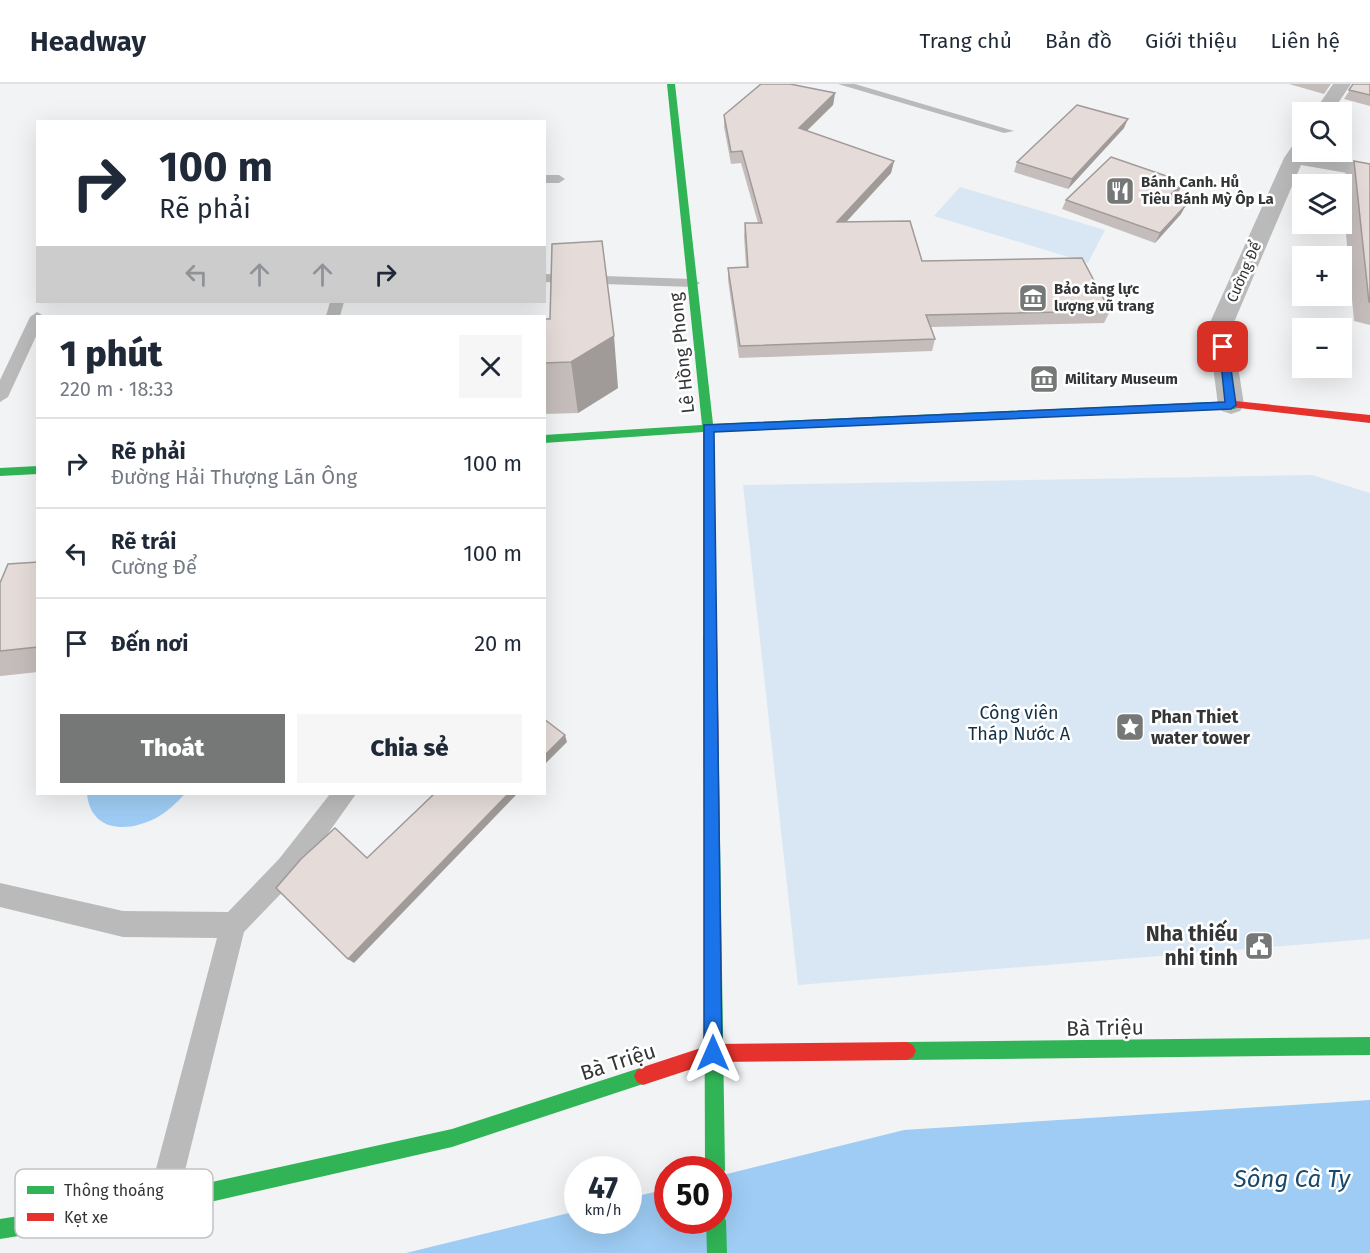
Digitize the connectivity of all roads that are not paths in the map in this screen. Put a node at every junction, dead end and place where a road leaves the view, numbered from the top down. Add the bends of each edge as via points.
1 (671, 84) edge
2 (843, 84) edge
3 (1342, 84) edge
4 (1330, 102) edge
5 (1008, 131) dead end
6 (1294, 162) edge
7 (1336, 162) edge
8 (1370, 171) edge
9 (546, 179) edge
10 (559, 179) dead end
11 (546, 278) edge
12 (693, 283) junction
13 (36, 319) edge
14 (0, 397) edge
15 (1231, 405) junction
16 (1370, 419) edge
17 (708, 428) junction
18 (546, 439) edge
19 (36, 470) edge
20 (0, 472) edge
21 (343, 795) edge
22 (0, 895) edge
23 (233, 925) junction
24 (1370, 1047) edge
25 (713, 1053) junction
26 (715, 1156) edge
27 (171, 1169) edge
28 (213, 1192) edge
29 (15, 1227) edge
30 (0, 1229) edge
31 (716, 1234) edge
32 (717, 1253) edge

1 - 12 street, Lê Hồng Phong
2 - 5 lane
3 - 4 street
6 - 15 street, Cường Để via 1220,327
7 - 8 street
9 - 10 lane
11 - 12 lane
12 - 17 street, Lê Hồng Phong
13 - 14 lane
15 - 16 street
15 - 17 street
17 - 18 street
17 - 25 street, Lê Hồng Phong
19 - 20 street
21 - 23 lane via 288,868
22 - 23 lane via 123,924
23 - 27 lane
24 - 25 street, Bà Triệu
25 - 26 street, Lê Hồng Phong
25 - 28 street, Bà Triệu via 452,1138
29 - 30 street, Bà Triệu
31 - 32 street

